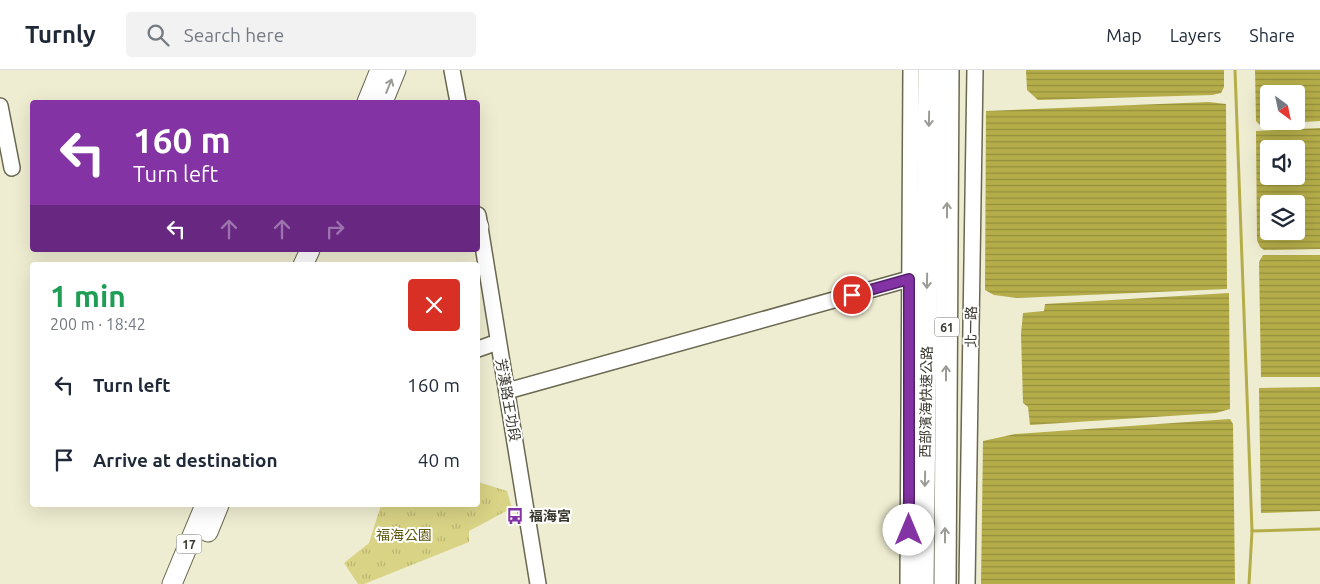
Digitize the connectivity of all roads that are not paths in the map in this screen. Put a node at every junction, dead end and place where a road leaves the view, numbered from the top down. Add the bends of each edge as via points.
1 (380, 70) edge
2 (396, 70) edge
3 (452, 70) edge
4 (912, 70) edge
5 (930, 70) edge
6 (948, 70) edge
7 (975, 70) edge
8 (369, 100) edge
9 (384, 100) edge
10 (458, 100) edge
11 (0, 106) edge
12 (12, 168) dead end
13 (480, 234) edge
14 (909, 279) junction
15 (498, 342) junction
16 (480, 348) edge
17 (506, 391) junction
18 (204, 507) edge
19 (218, 507) edge
20 (172, 584) edge
21 (186, 584) edge
22 (538, 584) edge
23 (908, 584) edge
24 (923, 584) edge
25 (945, 584) edge
26 (967, 584) edge

1 - 8 main road
9 -> 2 main road
3 - 10 street
4 - 14 street
5 -> 24 highway, 西部濱海快速公路 / 61
25 -> 6 highway, 西部濱海快速公路 / 61
7 - 26 street, 北一路
11 - 12 street
13 - 15 street, 芳漢路王功段
14 - 17 street
14 - 23 street
15 - 16 street
15 - 17 street, 芳漢路王功段
17 - 22 street, 芳漢路王功段
18 - 20 main road, 17
19 - 21 main road, 17

